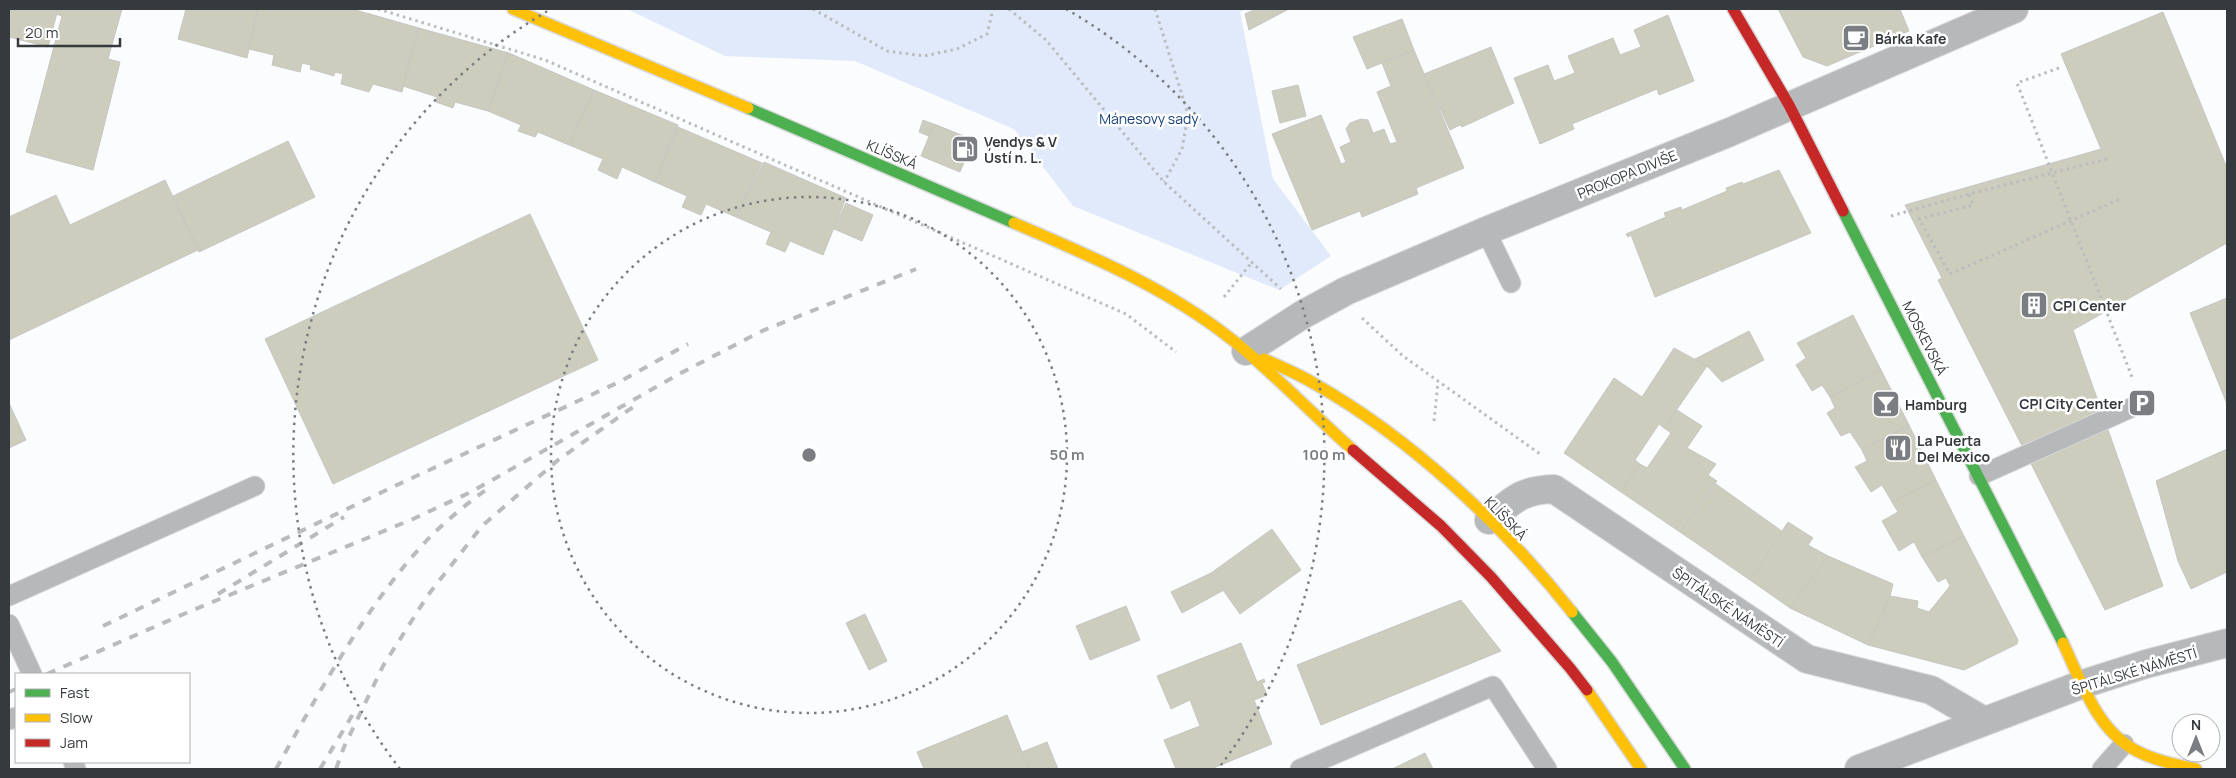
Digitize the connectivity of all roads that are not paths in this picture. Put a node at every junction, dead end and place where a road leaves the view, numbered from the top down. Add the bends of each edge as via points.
1 (513, 9) edge
2 (1734, 9) edge
3 (2014, 9) edge
4 (1789, 105) junction
5 (1486, 232) junction
6 (1511, 283) dead end
7 (1246, 351) junction
8 (2142, 404) road end
9 (1979, 476) junction
10 (254, 486) dead end
11 (1489, 520) junction
12 (9, 596) edge
13 (9, 624) edge
14 (2227, 644) edge
15 (32, 673) edge
16 (2083, 684) junction
17 (1984, 720) junction
18 (2124, 744) junction
19 (1300, 769) edge
20 (1546, 769) edge
21 (1641, 769) edge
22 (1685, 769) edge
23 (1859, 769) edge
24 (2102, 769) edge
25 (2196, 769) edge

1 - 7 street, KLÍŠSKÁ via 1110,264 1149,284
2 - 4 street, MOSKEVSKÁ
3 - 4 street, PROKOPA DIVIŠE
4 - 5 street, PROKOPA DIVIŠE
4 - 9 street, MOSKEVSKÁ
5 - 6 lane
5 - 7 street, PROKOPA DIVIŠE via 1346,291
7 - 11 street, KLÍŠSKÁ via 1321,386 1345,402 1402,442
7 - 21 street, KLÍŠSKÁ via 1311,413 1442,526 1491,577 1570,668
8 - 9 lane
9 - 16 street, MOSKEVSKÁ
10 - 12 lane
11 - 17 street, ŠPITÁLSKÉ NÁMĚSTÍ via 1517,497 1535,490 1554,490 1807,659 1931,690
11 - 22 street, KLÍŠSKÁ via 1606,655
13 - 15 lane
14 - 16 street, ŠPITÁLSKÉ NÁMĚSTÍ
16 - 17 street, ŠPITÁLSKÉ NÁMĚSTÍ
16 - 18 street, MOSKEVSKÁ via 2108,731
17 - 23 street, ŠPITÁLSKÉ NÁMĚSTÍ
18 - 24 lane
18 - 25 street, MOSKEVSKÁ via 2158,760
19 - 20 lane via 1493,686

